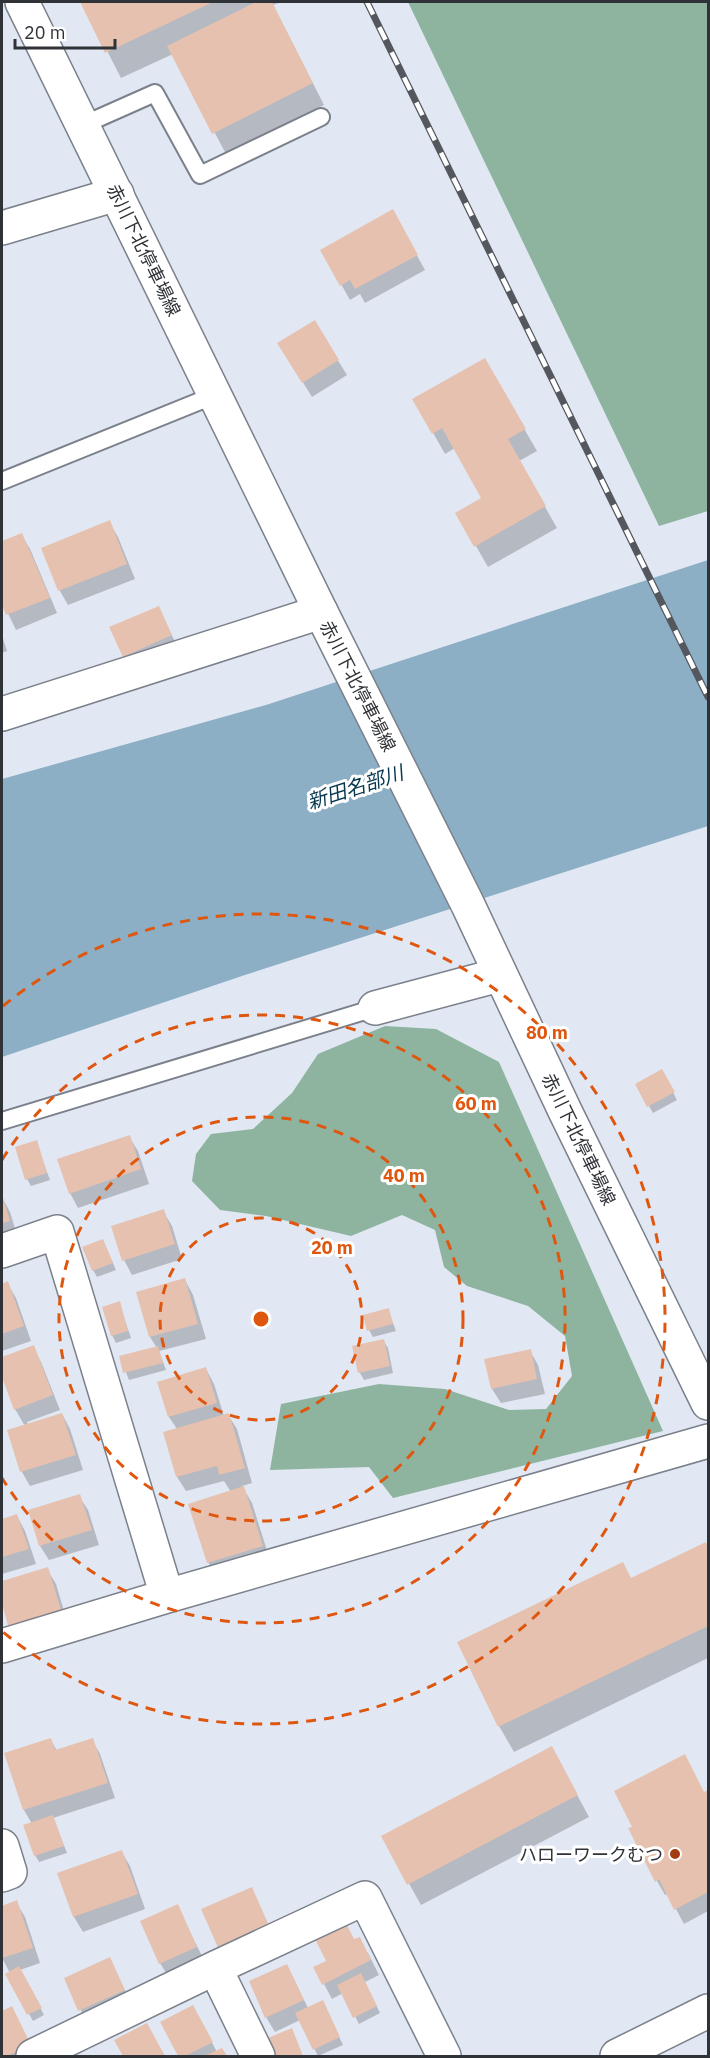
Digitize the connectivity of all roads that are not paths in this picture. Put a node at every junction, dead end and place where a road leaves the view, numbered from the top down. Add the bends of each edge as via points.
1 (22, 2) edge
2 (321, 117) dead end
3 (83, 125) junction
4 (117, 194) junction
5 (2, 228) edge
6 (215, 395) junction
7 (2, 482) edge
8 (325, 619) junction
9 (2, 714) edge
10 (499, 975) junction
11 (375, 1008) joint
12 (2, 1121) edge
13 (2, 1251) edge
14 (708, 1403) edge
15 (708, 1441) edge
16 (167, 1596) junction
17 (2, 1646) edge
18 (2, 1846) edge
19 (2, 1875) edge
20 (215, 1968) junction
21 (708, 2011) edge
22 (48, 2053) edge
23 (258, 2056) edge
24 (444, 2056) edge
25 (617, 2056) edge

1 - 3 street, 赤川下北停車場線
2 - 3 lane via 200,175 155,93
3 - 4 street, 赤川下北停車場線
4 - 5 street
4 - 6 street, 赤川下北停車場線
6 - 7 lane
6 - 8 street, 赤川下北停車場線
8 - 9 street
8 - 10 street, 赤川下北停車場線
10 - 11 street
10 - 14 street, 赤川下北停車場線
11 - 12 lane
13 - 16 street via 57,1232
15 - 16 street
16 - 17 street
18 - 19 street via 10,1872
20 - 22 street
20 - 23 street
20 - 24 street via 365,1898
21 - 25 street

